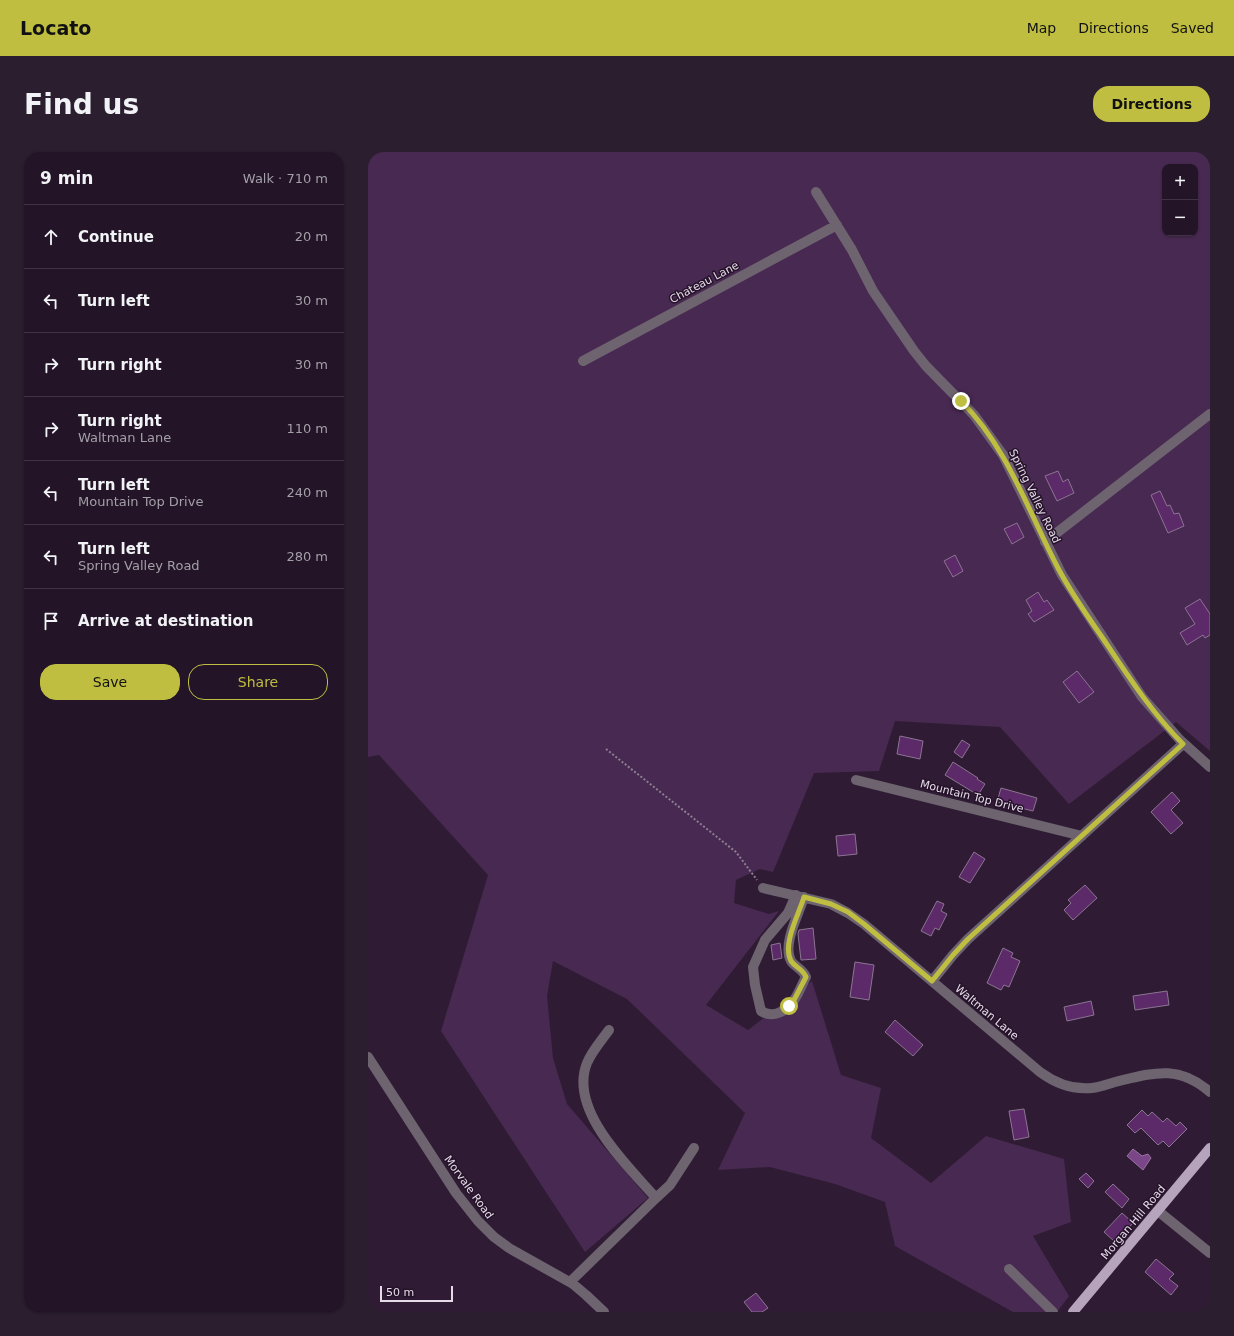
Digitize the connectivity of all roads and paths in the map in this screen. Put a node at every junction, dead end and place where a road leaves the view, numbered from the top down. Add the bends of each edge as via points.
1 (816, 192) dead end
2 (837, 225) junction
3 (583, 360) dead end
4 (1210, 414) edge
5 (1045, 542) junction
6 (1183, 744) junction
7 (606, 749) dead end
8 (1210, 767) edge
9 (856, 780) dead end
10 (1082, 836) junction
11 (763, 888) joint
12 (800, 896) junction
13 (932, 981) junction
14 (609, 1030) dead end
15 (368, 1057) edge
16 (1210, 1092) edge
17 (694, 1148) dead end
18 (1210, 1148) edge
19 (656, 1198) junction
20 (1158, 1211) junction
21 (1210, 1253) edge
22 (1009, 1269) dead end
23 (570, 1282) junction
24 (604, 1312) edge
25 (1053, 1312) edge
26 (1073, 1312) edge

1 - 2 street, Spring Valley Road
2 - 3 street, Chateau Lane
2 - 5 street, Spring Valley Road via 875,295 914,351 970,411 1000,451
4 - 5 street
5 - 6 street, Spring Valley Road via 1068,585 1142,697
6 - 8 street, Spring Valley Road
6 - 10 street
7 - 11 path via 736,852
9 - 10 street, Mountain Top Drive
10 - 13 street via 968,939
11 - 12 street, Waltman Lane
12 - 12 street via 800,912 793,927 789,954 792,962 806,977 789,1006 776,1015 770,1015 761,1011 753,967 765,940
12 - 13 street, Waltman Lane via 831,904 848,912
13 - 16 street, Waltman Lane via 1040,1072 1063,1085 1092,1088 1143,1075 1168,1073 1188,1077
14 - 19 street via 586,1064 582,1083 586,1104 599,1129
15 - 23 street, Morvale Road via 456,1193 478,1221 508,1248
17 - 19 street via 670,1185
18 - 20 main road, Morgan Hill Road
19 - 23 street
20 - 21 street
20 - 26 main road, Morgan Hill Road
22 - 25 street
23 - 24 street, Morvale Road

